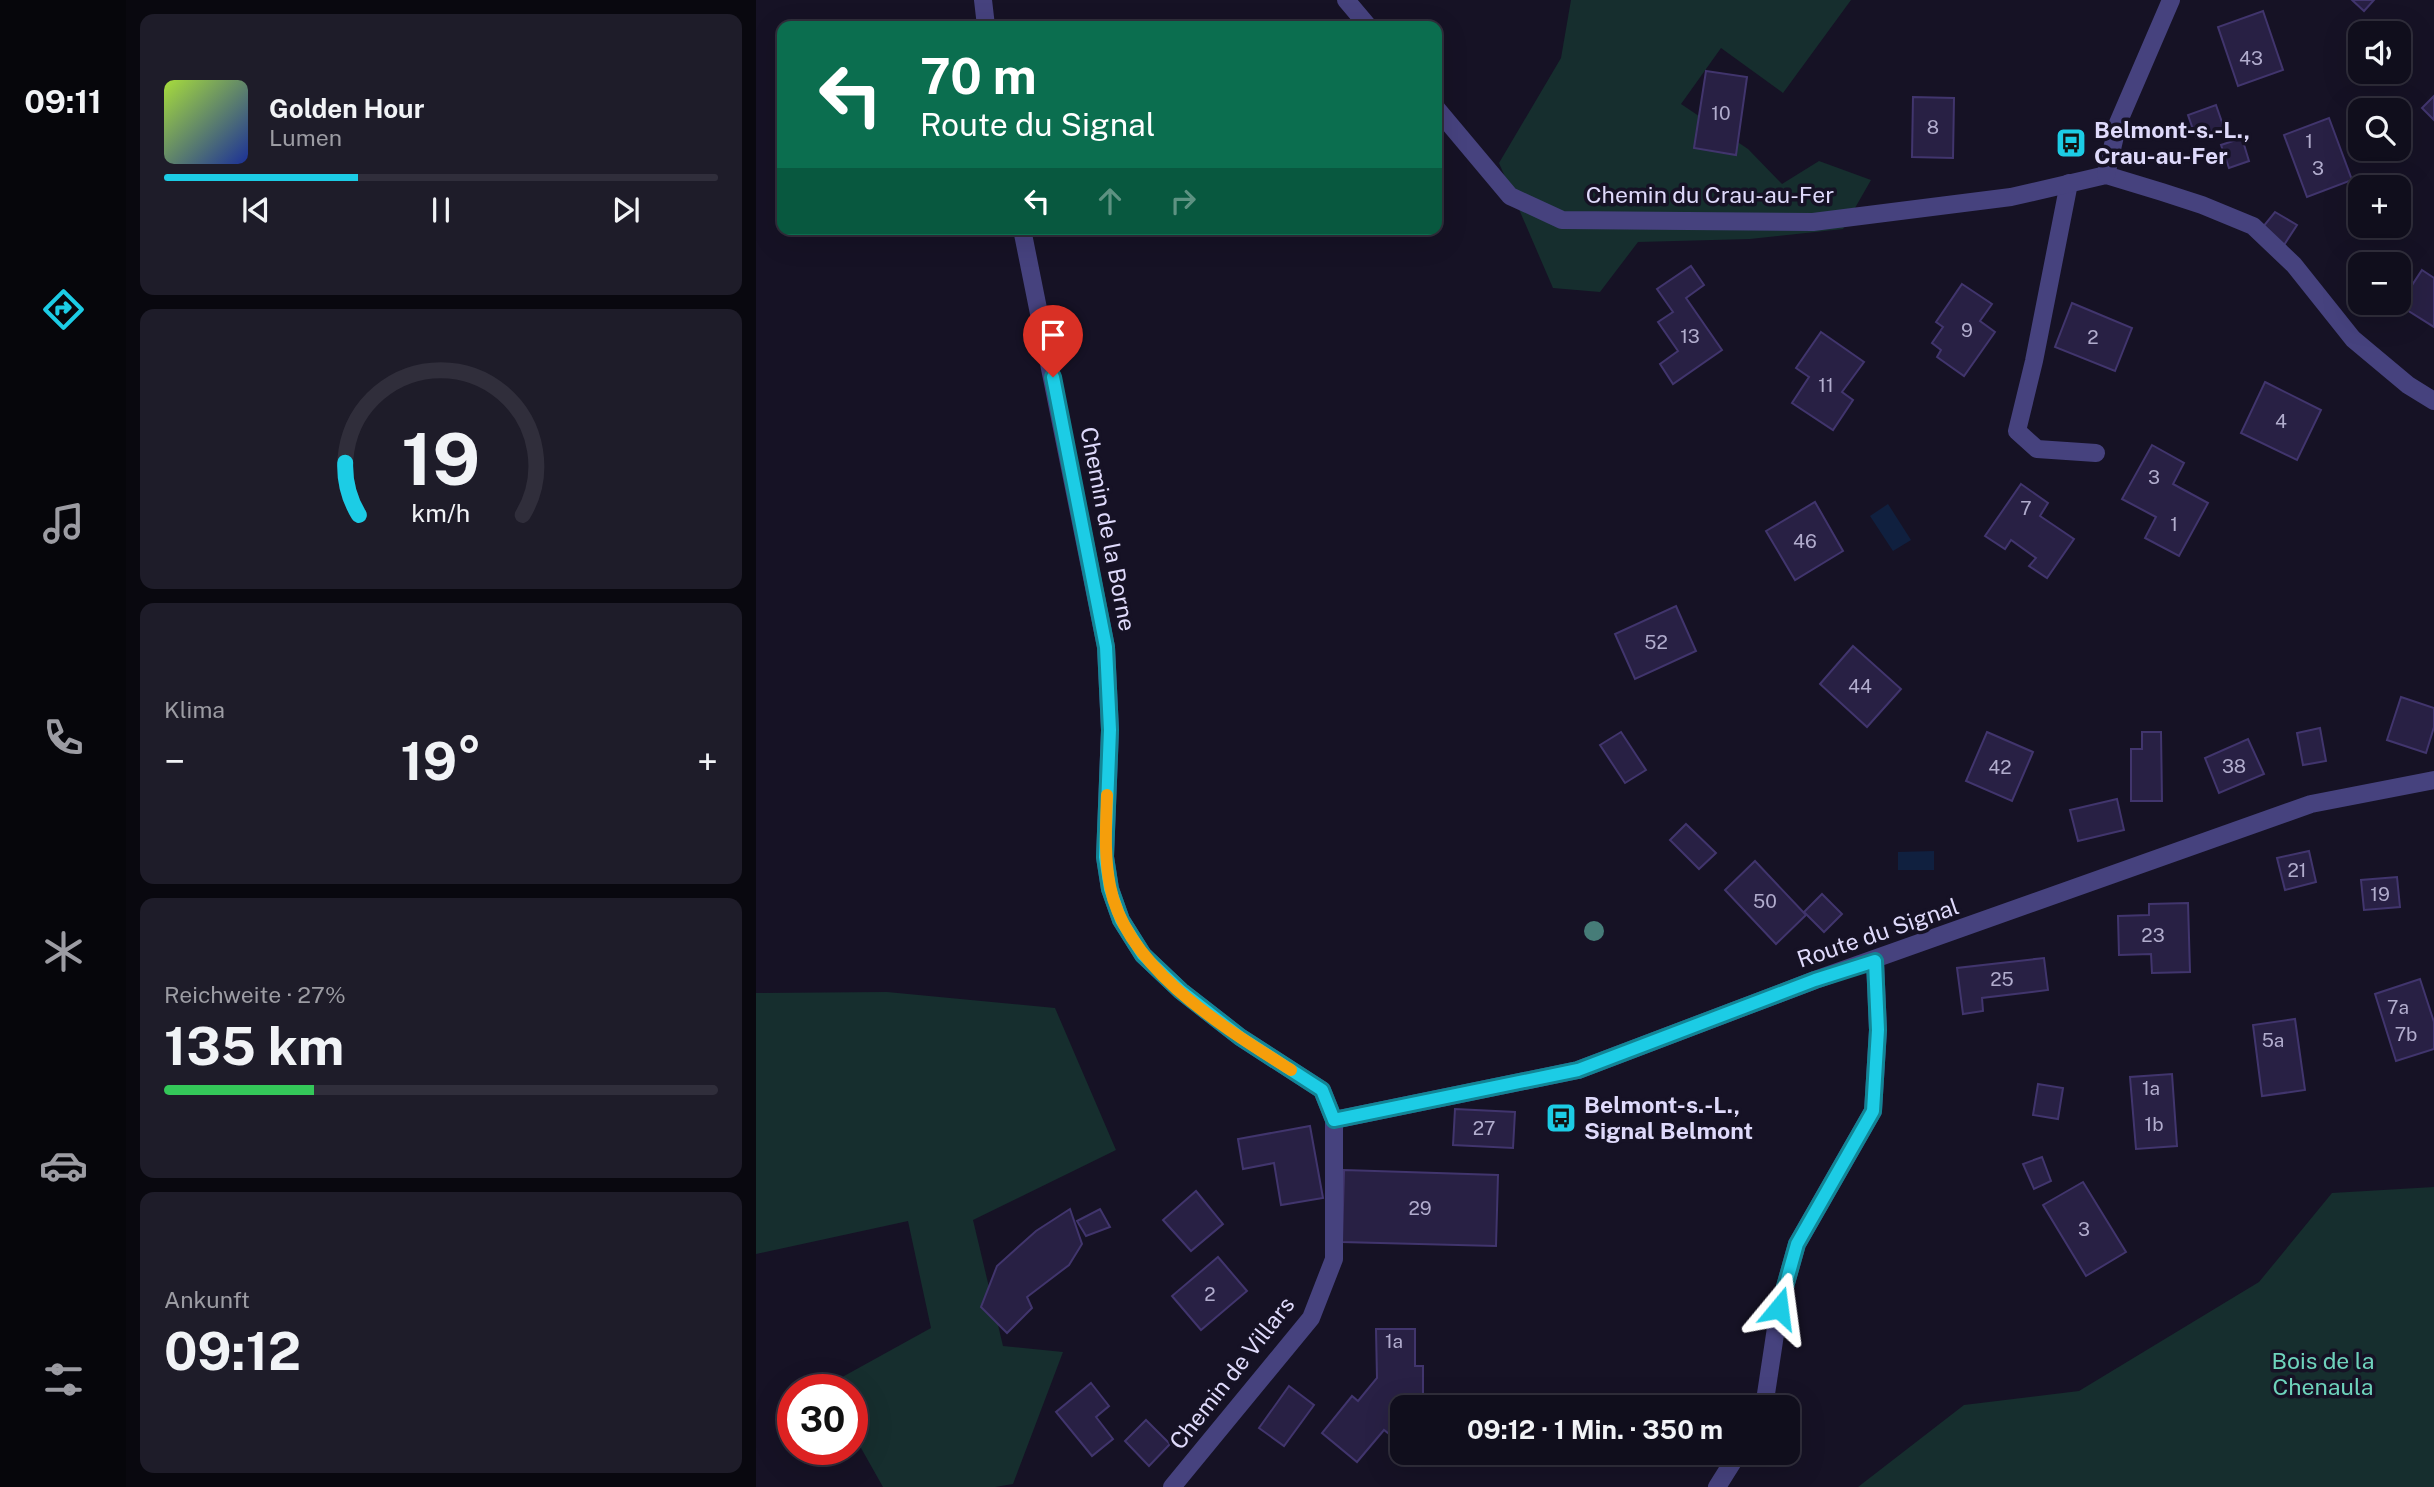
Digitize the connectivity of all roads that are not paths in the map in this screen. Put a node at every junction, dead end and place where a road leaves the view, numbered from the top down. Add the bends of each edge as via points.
1 (983, 0) edge
2 (1346, 0) edge
3 (2171, 0) edge
4 (985, 21) edge
5 (1364, 21) edge
6 (1442, 115) edge
7 (2106, 176) junction
8 (2069, 183) junction
9 (1023, 235) edge
10 (2434, 401) edge
11 (2096, 453) dead end
12 (2434, 780) edge
13 (1875, 961) junction
14 (1334, 1120) junction
15 (1766, 1395) edge
16 (1731, 1465) edge
17 (1172, 1487) edge
18 (1717, 1487) edge

1 - 4 street
2 - 5 street
3 - 7 street via 2118,123
6 - 8 street, Chemin du Crau-au-Fer via 1510,196 1562,220 1813,222 2011,197
7 - 8 street, Chemin du Crau-au-Fer
7 - 10 street via 2253,226 2294,265 2353,339
8 - 11 street via 2017,431 2037,449
9 - 14 street, Chemin de la Borne via 1106,647 1110,730 1105,857 1110,889 1121,920 1143,955 1240,1037 1322,1090
12 - 13 street, Route du Signal via 2311,804
13 - 14 street, Route du Signal via 1578,1070
13 - 15 street via 1878,1030 1873,1111 1797,1244 1779,1308
14 - 17 street, Chemin de Villars via 1334,1259 1311,1318
16 - 18 street

